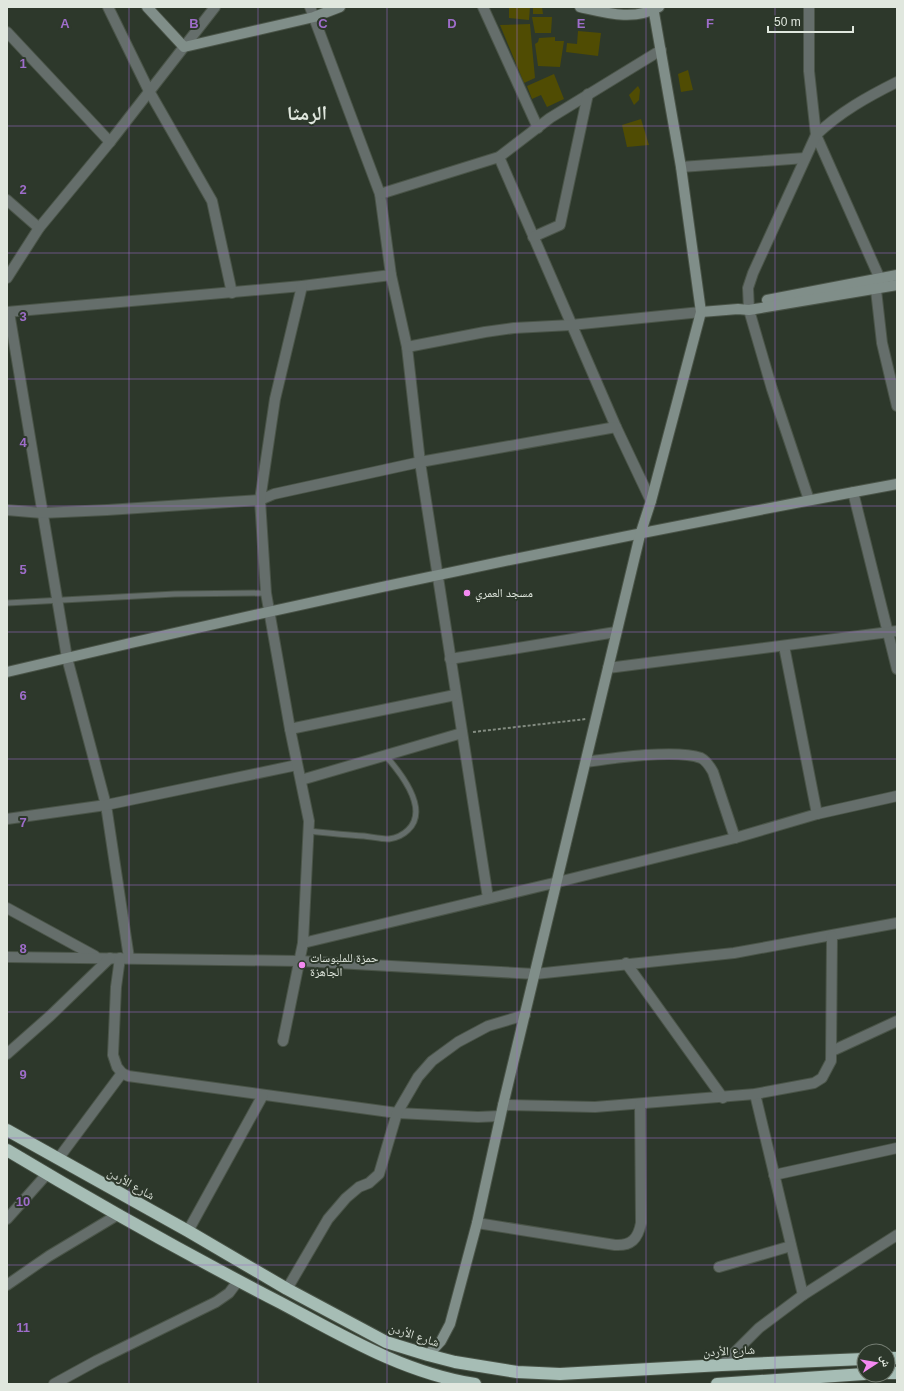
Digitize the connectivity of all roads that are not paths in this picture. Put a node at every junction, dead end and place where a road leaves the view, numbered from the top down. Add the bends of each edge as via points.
1 (108, 7) edge
2 (147, 7) edge
3 (215, 7) edge
4 (310, 7) edge
5 (340, 7) edge
6 (483, 7) edge
7 (580, 7) edge
8 (809, 7) edge
9 (655, 8) edge
10 (314, 17) junction
11 (7, 32) edge
12 (184, 47) junction
13 (661, 50) junction
14 (897, 82) edge
15 (149, 91) junction
16 (588, 94) junction
17 (538, 128) junction
18 (816, 134) junction
19 (110, 142) junction
20 (499, 157) junction
21 (805, 158) junction
22 (681, 167) junction
23 (380, 194) junction
24 (7, 200) edge
25 (39, 228) junction
26 (533, 237) junction
27 (391, 275) junction
28 (897, 275) edge
29 (7, 278) edge
30 (880, 279) junction
31 (897, 285) edge
32 (302, 286) junction
33 (876, 290) junction
34 (232, 293) junction
35 (749, 307) junction
36 (8, 312) edge
37 (701, 312) junction
38 (571, 325) junction
39 (407, 347) junction
40 (897, 406) edge
41 (616, 427) junction
42 (420, 462) junction
43 (897, 484) edge
44 (853, 492) junction
45 (260, 500) junction
46 (809, 500) junction
47 (651, 501) junction
48 (7, 510) edge
49 (42, 513) junction
50 (640, 535) junction
51 (437, 575) junction
52 (266, 593) junction
53 (57, 600) junction
54 (7, 603) edge
55 (270, 611) junction
56 (892, 631) edge
57 (616, 632) junction
58 (784, 646) junction
59 (67, 658) junction
60 (450, 658) junction
61 (608, 668) junction
62 (897, 669) edge
63 (7, 672) edge
64 (455, 695) junction
65 (290, 729) junction
66 (462, 733) junction
67 (385, 755) junction
68 (586, 762) junction
69 (297, 765) junction
70 (301, 780) junction
71 (897, 796) edge
72 (106, 805) junction
73 (817, 814) junction
74 (7, 819) edge
75 (309, 831) junction
76 (735, 838) junction
77 (558, 882) junction
78 (488, 898) junction
79 (7, 908) edge
80 (897, 923) edge
81 (832, 936) junction
82 (303, 943) junction
83 (7, 957) edge
84 (97, 957) junction
85 (120, 958) junction
86 (300, 961) junction
87 (626, 963) junction
88 (535, 974) junction
89 (525, 1015) junction
90 (897, 1021) edge
91 (283, 1041) dead end
92 (832, 1051) junction
93 (7, 1054) edge
94 (122, 1073) junction
95 (755, 1094) junction
96 (263, 1095) junction
97 (723, 1098) junction
98 (503, 1105) junction
99 (640, 1105) junction
100 (398, 1113) junction
101 (500, 1116) junction
102 (7, 1130) edge
103 (897, 1148) edge
104 (7, 1150) edge
105 (58, 1159) junction
106 (47, 1174) junction
107 (774, 1175) junction
108 (147, 1209) junction
109 (119, 1214) junction
110 (7, 1220) edge
111 (477, 1223) junction
112 (137, 1225) junction
113 (188, 1231) junction
114 (897, 1235) edge
115 (791, 1246) junction
116 (719, 1267) dead end
117 (238, 1281) junction
118 (7, 1285) edge
119 (287, 1289) junction
120 (803, 1295) junction
121 (428, 1355) junction
122 (856, 1359) edge
123 (722, 1364) junction
124 (856, 1375) edge
125 (434, 1380) edge
126 (54, 1384) edge
127 (475, 1384) edge
128 (717, 1384) edge

1 - 15 street
2 - 12 street
3 - 12 street
4 - 10 street
5 - 10 street
6 - 17 street
7 - 9 street via 621,15 634,15
8 - 18 street via 809,71
9 - 13 street
10 - 12 street
10 - 23 street
11 - 19 street
12 - 15 street
13 - 16 street
13 - 22 street
14 - 18 street via 854,104
15 - 19 street
15 - 34 street via 212,201
16 - 17 street
16 - 26 street via 560,226
17 - 20 street
18 - 21 street
18 - 30 street
19 - 25 street
20 - 23 street
20 - 26 street
21 - 22 street
21 - 35 street via 753,272 748,288
22 - 37 street
23 - 27 street
24 - 25 street
25 - 29 street
26 - 38 street
27 - 32 street
27 - 39 street
28 - 30 street
30 - 35 street
31 - 33 street
32 - 34 street
32 - 45 street via 274,399
33 - 35 street
33 - 40 street via 882,343
34 - 36 street
35 - 37 street
35 - 46 street via 772,389
36 - 49 street
37 - 38 street
37 - 47 street
38 - 39 street via 485,332
38 - 41 street
39 - 42 street
41 - 42 street
41 - 47 street
42 - 45 street via 274,494
42 - 51 street
43 - 44 street
44 - 46 street
44 - 56 street
45 - 49 street
45 - 52 street
46 - 50 street
47 - 50 street
48 - 49 street
49 - 53 street
50 - 51 street
50 - 57 street
51 - 55 street
51 - 60 street
52 - 53 lane via 175,594
52 - 55 street
53 - 54 lane
53 - 59 street
55 - 59 street
55 - 65 street
56 - 58 street
56 - 62 street
57 - 60 street
57 - 61 street
58 - 61 street
58 - 73 street
59 - 63 street
59 - 72 street
60 - 64 street
61 - 68 street
64 - 65 street
64 - 66 street
65 - 69 street
66 - 67 street
66 - 78 street
67 - 70 street
67 - 75 lane via 404,778 411,793 416,820 410,828 405,833 389,839
68 - 76 street via 658,755 702,759 709,764 713,772
68 - 77 street
69 - 70 street
69 - 72 street
70 - 75 street via 308,811
71 - 73 street
72 - 74 street
72 - 85 street
73 - 76 street
75 - 82 street
76 - 77 street
77 - 78 street
77 - 88 street
78 - 82 street
79 - 84 street
80 - 81 street
81 - 87 street via 734,953
81 - 92 street
82 - 86 street
83 - 84 street
84 - 85 street
85 - 86 street
85 - 93 street
85 - 94 street via 113,1046 114,1061
86 - 88 street
86 - 91 street
87 - 88 street
87 - 97 street
88 - 89 street
89 - 98 street
89 - 100 street via 488,1026 458,1042 432,1061 418,1077
90 - 92 street
92 - 95 street via 826,1073 814,1083
94 - 96 street via 128,1076
94 - 105 street
95 - 97 street
95 - 107 street
96 - 100 street
96 - 113 street
97 - 99 street
98 - 99 street
98 - 101 street
99 - 111 street via 641,1223 635,1240 615,1245
100 - 101 street
100 - 119 street via 379,1174 369,1184 359,1187 346,1198 328,1219
101 - 111 street
102 - 105 highway, شارع الأردن
103 - 107 street
104 - 106 highway
105 - 108 highway, شارع الأردن
106 - 109 highway
106 - 110 street
107 - 115 street
108 - 112 highway
108 - 113 highway, شارع الأردن
109 - 112 highway
109 - 118 street
111 - 121 street via 450,1324 441,1341
112 - 117 highway
113 - 119 highway, شارع الأردن
114 - 120 street
115 - 116 street
115 - 120 street
117 - 125 highway via 381,1356
117 - 126 street via 229,1293 216,1302
119 - 121 highway, شارع الأردن via 386,1342
120 - 123 street via 759,1328
121 - 123 highway, شارع الأردن via 517,1372 553,1374
122 - 123 highway, شارع الأردن
124 - 128 highway
125 - 127 highway

